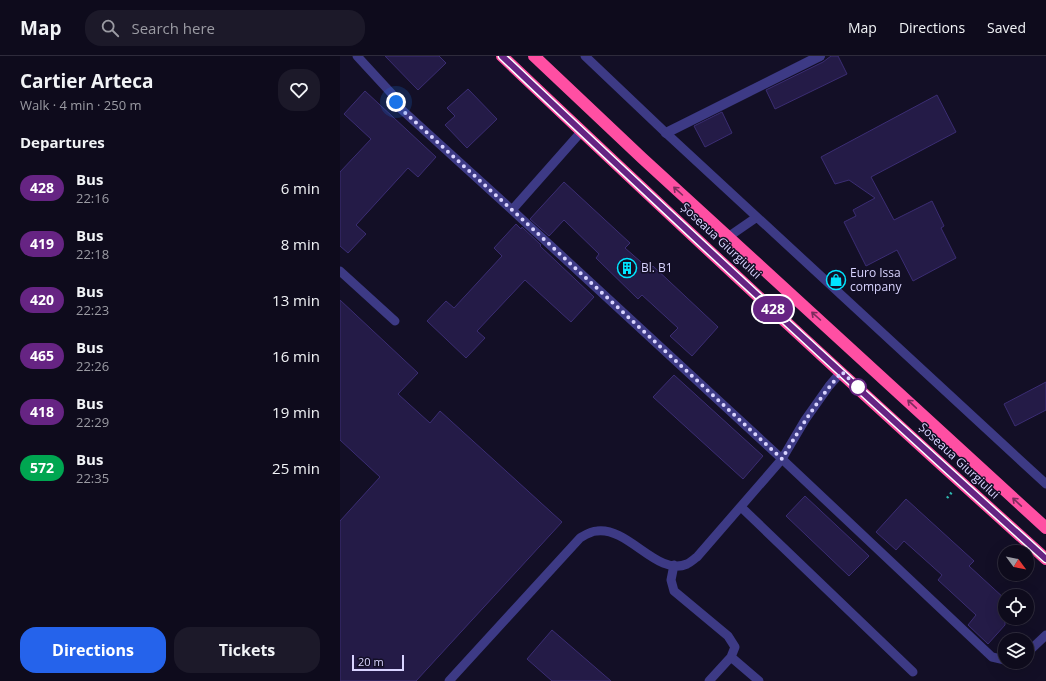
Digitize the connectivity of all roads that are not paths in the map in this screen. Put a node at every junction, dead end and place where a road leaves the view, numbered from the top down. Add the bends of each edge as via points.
1 (357, 56) edge
2 (502, 56) edge
3 (534, 56) edge
4 (584, 56) edge
5 (820, 56) edge
6 (581, 132) junction
7 (666, 133) junction
8 (512, 210) junction
9 (757, 217) junction
10 (728, 237) junction
11 (340, 271) edge
12 (395, 321) dead end
13 (842, 372) junction
14 (782, 459) junction
15 (1046, 484) edge
16 (740, 507) junction
17 (1046, 528) edge
18 (1046, 559) edge
19 (674, 565) junction
20 (1046, 635) edge
21 (1034, 646) edge
22 (731, 657) junction
23 (998, 658) edge
24 (913, 672) dead end
25 (449, 681) edge
26 (709, 681) edge
27 (758, 681) edge

1 - 8 lane via 392,94 401,109
2 - 6 highway, Șoseaua Giurgiului
10 -> 3 highway, Șoseaua Giurgiului
4 - 7 lane
5 - 7 street
6 - 8 lane
6 - 13 highway, Șoseaua Giurgiului
7 - 9 lane
8 - 14 lane
9 - 10 lane
9 - 15 lane
17 -> 10 highway, Șoseaua Giurgiului
11 - 12 lane
13 - 14 lane via 805,420
13 - 18 highway, Șoseaua Giurgiului
14 - 16 lane
14 - 23 lane via 992,657
16 - 19 lane via 697,557 686,564
16 - 24 lane
19 - 22 lane via 671,580 674,591 728,636 735,647
19 - 25 lane via 660,562 611,531 596,531 580,538
20 - 21 lane
22 - 26 lane
22 - 27 lane

